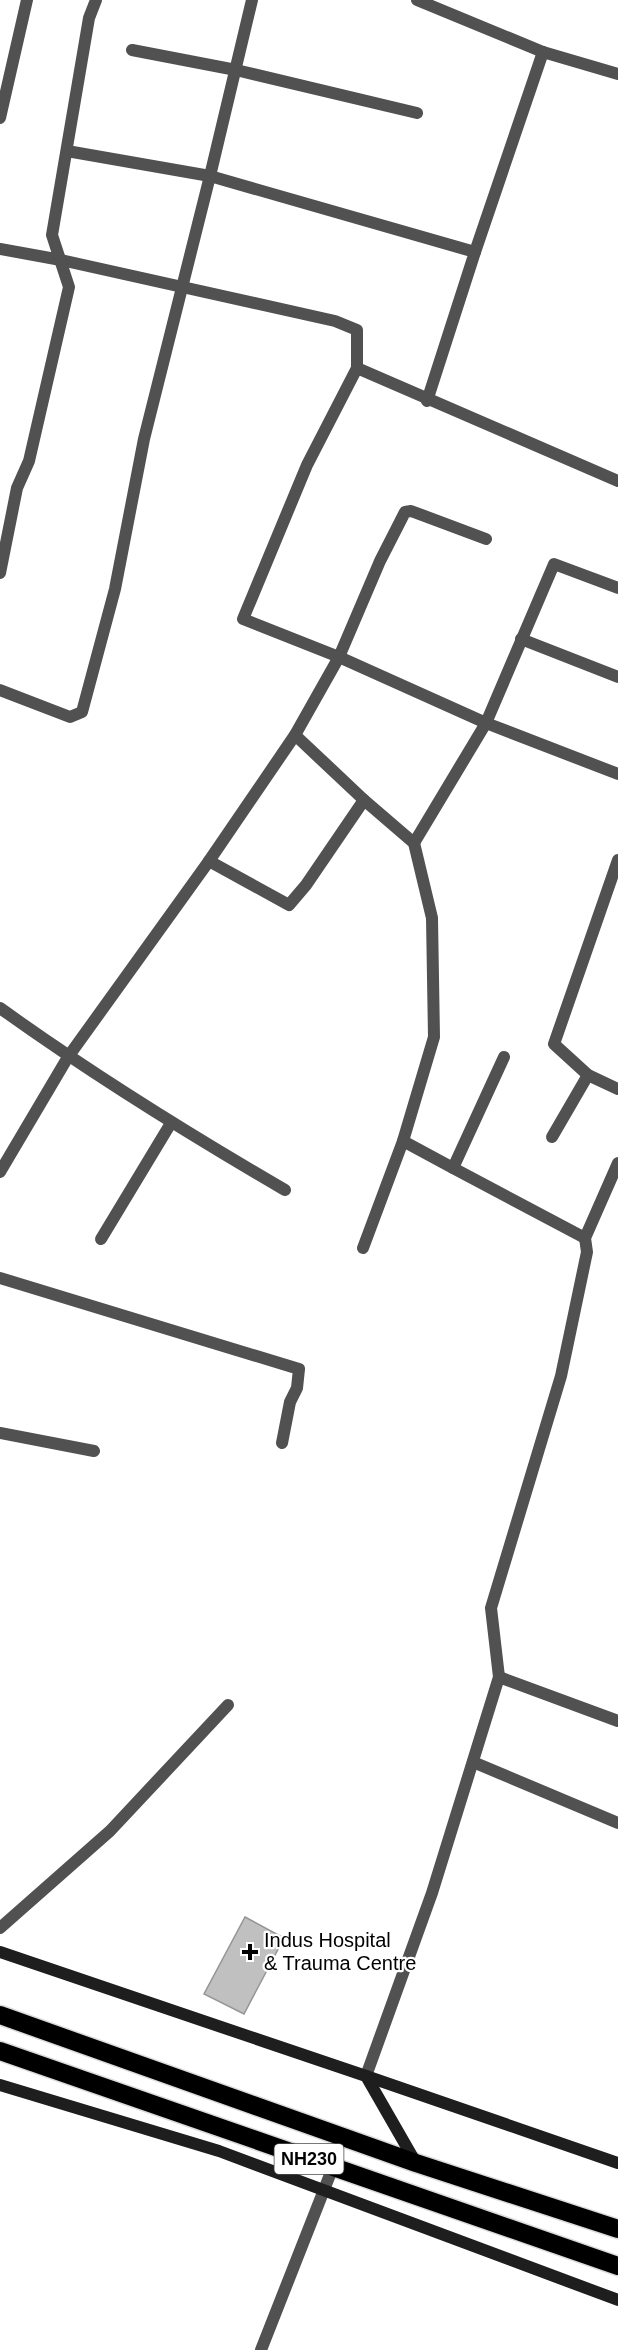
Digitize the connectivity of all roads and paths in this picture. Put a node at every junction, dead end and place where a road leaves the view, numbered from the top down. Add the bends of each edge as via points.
1 (27, 0) edge
2 (96, 0) edge
3 (252, 0) edge
4 (417, 0) edge
5 (132, 50) dead end
6 (543, 52) junction
7 (236, 70) junction
8 (618, 74) edge
9 (417, 113) dead end
10 (0, 117) edge
11 (67, 151) junction
12 (210, 176) junction
13 (0, 249) edge
14 (475, 252) junction
15 (61, 260) junction
16 (182, 288) junction
17 (357, 368) junction
18 (427, 400) junction
19 (618, 481) edge
20 (486, 539) dead end
21 (0, 573) edge
22 (618, 588) edge
23 (521, 639) junction
24 (339, 657) junction
25 (618, 677) edge
26 (0, 690) edge
27 (486, 723) junction
28 (295, 735) junction
29 (618, 774) edge
30 (364, 800) junction
31 (414, 843) junction
32 (618, 860) edge
33 (209, 861) junction
34 (0, 1008) edge
35 (68, 1057) junction
36 (504, 1057) dead end
37 (588, 1075) junction
38 (618, 1089) edge
39 (171, 1123) junction
40 (552, 1137) dead end
41 (403, 1141) junction
42 (618, 1163) edge
43 (453, 1168) junction
44 (0, 1172) edge
45 (285, 1190) dead end
46 (585, 1238) junction
47 (100, 1239) dead end
48 (363, 1248) dead end
49 (0, 1278) edge
50 (0, 1433) edge
51 (282, 1443) dead end
52 (94, 1451) dead end
53 (499, 1677) junction
54 (228, 1705) dead end
55 (618, 1721) edge
56 (473, 1762) junction
57 (618, 1823) edge
58 (0, 1928) edge
59 (0, 1952) edge
60 (0, 2015) edge
61 (0, 2051) edge
62 (366, 2076) junction
63 (0, 2085) edge
64 (416, 2163) junction
65 (618, 2163) edge
66 (333, 2167) junction
67 (325, 2191) junction
68 (618, 2229) edge
69 (618, 2266) edge
70 (618, 2300) edge
71 (261, 2350) edge

1 - 10 street
2 - 11 street via 89,18
3 - 7 street
4 - 6 street
5 - 7 street
6 - 8 street
6 - 14 street
7 - 9 street
7 - 12 street
11 - 12 street
11 - 15 street via 52,235
12 - 14 street
12 - 16 street
13 - 15 street
14 - 18 street
15 - 16 street
15 - 21 street via 69,287 29,461 17,489
16 - 17 street via 335,321 357,330
16 - 26 street via 144,439 115,589 82,712 70,717
17 - 18 street
17 - 24 street via 307,465 243,619
18 - 19 street
20 - 24 street via 405,512
22 - 23 street via 554,564
23 - 25 street
23 - 27 street
24 - 27 street
24 - 28 street
27 - 29 street
27 - 31 street
28 - 30 street
28 - 33 street
30 - 31 street
30 - 33 street via 289,905
31 - 41 street via 432,918 434,1036
32 - 37 street via 554,1044
33 - 35 street
34 - 35 street
35 - 39 street
35 - 44 street
36 - 43 street
37 - 38 street
37 - 40 street
39 - 45 street
39 - 47 street
41 - 43 street
41 - 48 street
42 - 46 street
43 - 46 street
46 - 53 street via 587,1252 561,1376 491,1608
49 - 51 street via 299,1369
50 - 52 street
53 - 55 street
53 - 56 street
54 - 58 street via 110,1831
56 - 57 street
56 - 62 street via 432,1893
59 - 62 street
60 - 64 highway, NH230
61 - 66 highway, NH230
62 - 64 street
62 - 65 street
63 - 67 street via 219,2151
64 - 68 highway, NH230
66 - 67 street
66 - 69 highway, NH230
67 - 70 street
67 - 71 street

